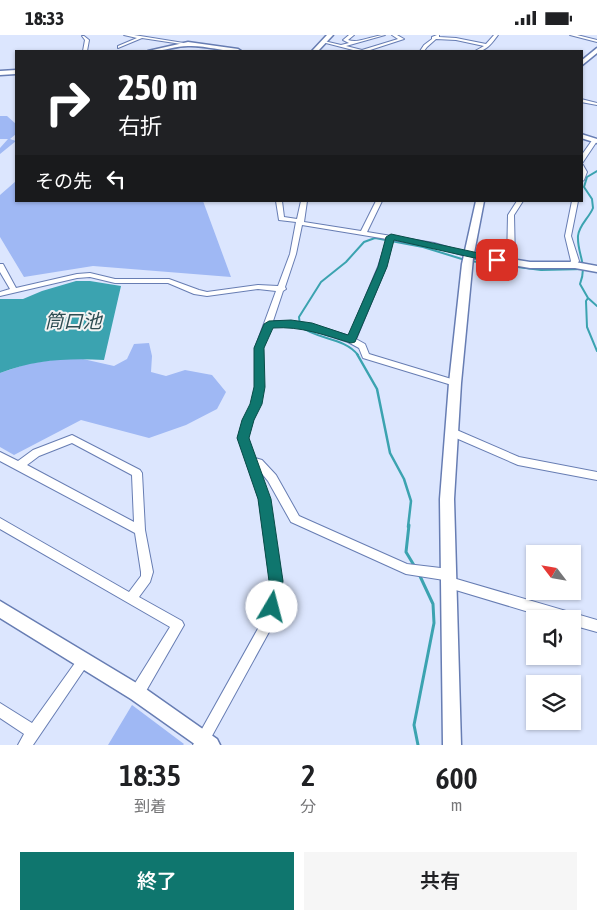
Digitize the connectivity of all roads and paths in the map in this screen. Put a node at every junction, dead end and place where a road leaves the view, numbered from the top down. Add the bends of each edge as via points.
1 (126, 35) edge
2 (192, 35) edge
3 (330, 35) edge
4 (352, 35) edge
5 (383, 35) edge
6 (394, 35) edge
7 (440, 35) edge
8 (496, 35) edge
9 (572, 35) edge
10 (83, 37) dead end
11 (140, 38) junction
12 (433, 38) junction
13 (597, 41) edge
14 (324, 42) junction
15 (353, 43) junction
16 (188, 44) junction
17 (487, 45) junction
18 (340, 46) junction
19 (119, 47) dead end
20 (85, 50) edge
21 (156, 50) edge
22 (231, 50) edge
23 (316, 50) edge
24 (358, 50) edge
25 (365, 50) edge
26 (423, 50) edge
27 (479, 50) edge
28 (597, 50) edge
29 (583, 62) edge
30 (15, 72) edge
31 (0, 73) edge
32 (583, 100) edge
33 (597, 103) edge
34 (583, 137) edge
35 (596, 141) edge
36 (583, 158) edge
37 (279, 202) edge
38 (304, 202) edge
39 (379, 202) edge
40 (480, 202) edge
41 (519, 202) edge
42 (576, 202) edge
43 (301, 222) junction
44 (364, 232) junction
45 (389, 240) junction
46 (468, 259) junction
47 (511, 262) junction
48 (0, 266) edge
49 (585, 266) edge
50 (282, 289) junction
51 (14, 290) junction
52 (0, 294) edge
53 (269, 324) junction
54 (351, 339) junction
55 (455, 383) junction
56 (452, 432) junction
57 (0, 456) edge
58 (251, 462) junction
59 (18, 466) junction
60 (597, 477) edge
61 (0, 523) edge
62 (140, 529) junction
63 (406, 569) joint
64 (424, 571) joint
65 (448, 578) junction
66 (131, 599) junction
67 (0, 609) edge
68 (545, 610) edge
69 (581, 622) edge
70 (597, 626) edge
71 (84, 660) junction
72 (137, 693) junction
73 (0, 710) edge
74 (34, 732) junction
75 (204, 743) edge
76 (25, 745) edge
77 (452, 745) edge

1 - 11 street
2 - 16 street
3 - 14 street
4 - 15 street via 345,40
5 - 15 street
6 - 25 street via 402,39
7 - 12 street
8 - 17 street
9 - 13 street
10 - 20 street via 87,40
11 - 16 street
11 - 19 street
12 - 17 street
12 - 26 street
14 - 18 street
14 - 23 street
15 - 18 street
16 - 21 street
16 - 22 street
17 - 27 street
18 - 24 street
28 - 29 street
30 - 31 street
32 - 33 street
34 - 35 street
35 - 36 street
37 - 43 street via 281,219
38 - 43 street
39 - 44 street
40 - 46 street
41 - 47 street via 511,215
42 - 49 street via 568,236 574,261
43 - 44 street
43 - 50 street
44 - 45 street
45 - 46 street via 434,245
45 - 54 street via 382,267
46 - 47 street
46 - 55 street
47 - 49 street
48 - 51 street
50 - 51 street via 258,287 197,293 169,281 115,281 90,275
50 - 53 street
51 - 52 street
53 - 54 street via 291,323
53 - 58 street via 259,348 260,387 243,438
54 - 55 street via 362,346 366,356
55 - 56 street
56 - 60 street via 518,461
56 - 65 street via 447,499
57 - 59 street
58 - 63 street via 259,463 272,478 295,519
58 - 75 street via 264,499 270,531 276,581 272,607 265,628
59 - 62 street
59 - 62 street via 36,453 72,439 137,473
61 - 66 street
62 - 66 street via 147,572
63 - 64 street
64 - 65 street
65 - 68 street
65 - 77 street
66 - 72 street via 178,625
67 - 71 street
69 - 70 street
71 - 72 street
71 - 74 street
72 - 75 street
73 - 74 street
74 - 76 street

